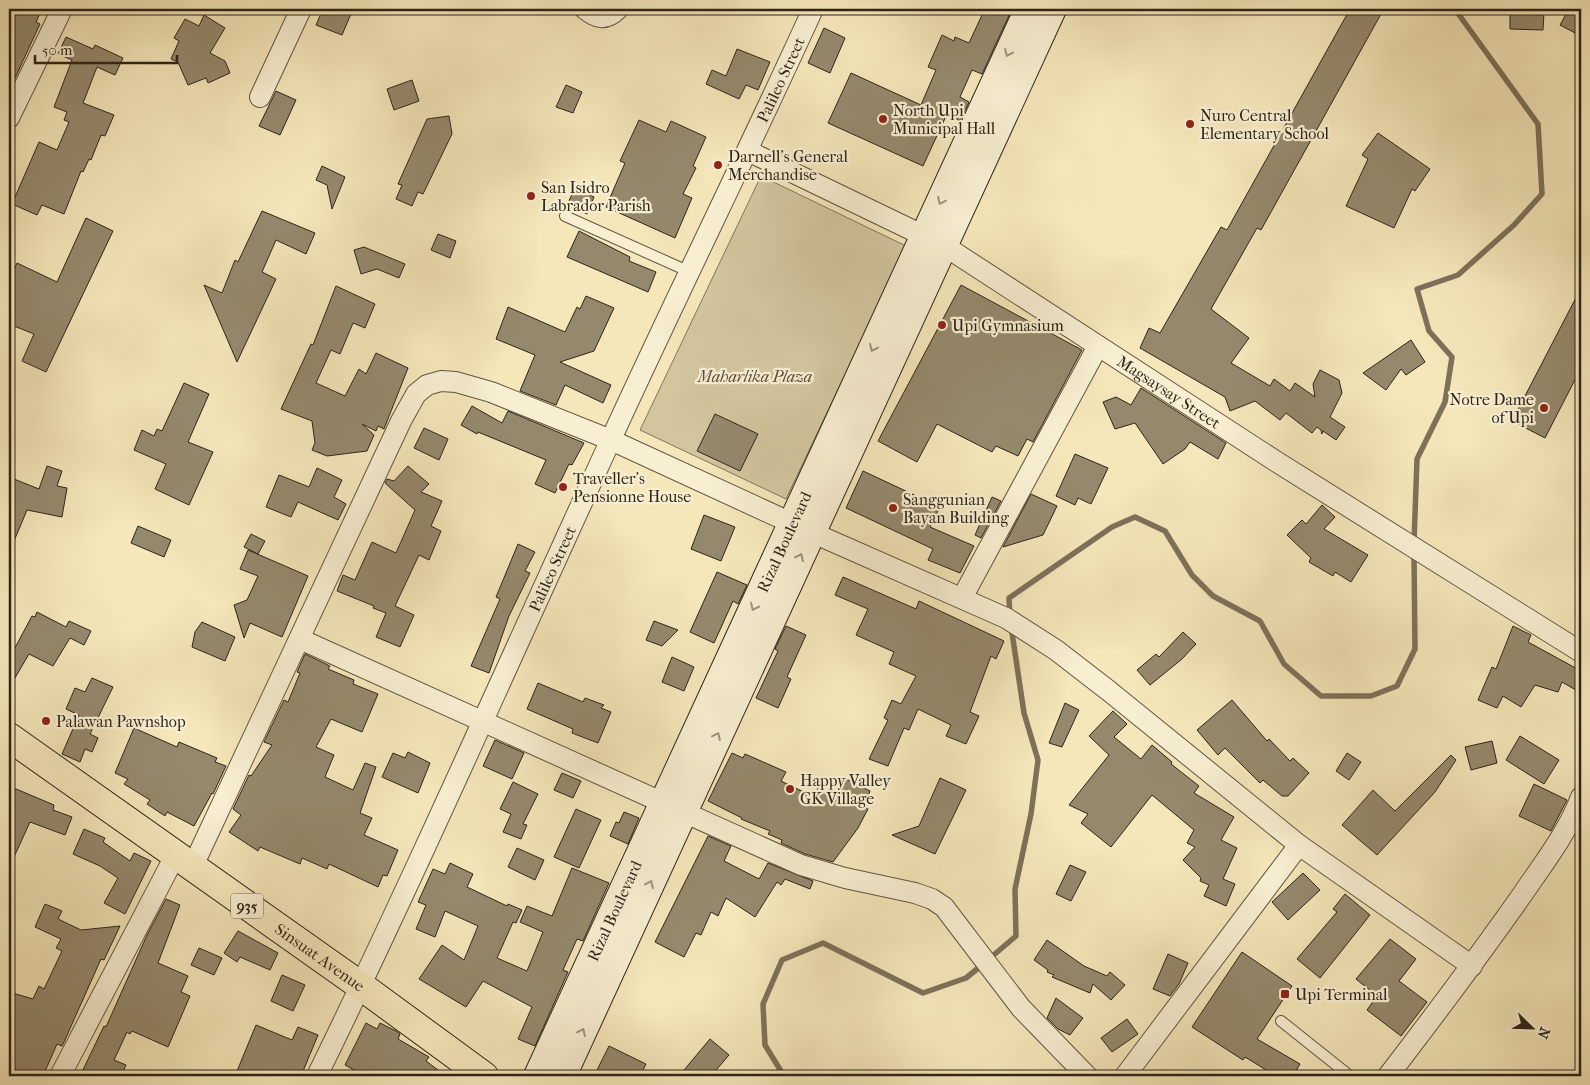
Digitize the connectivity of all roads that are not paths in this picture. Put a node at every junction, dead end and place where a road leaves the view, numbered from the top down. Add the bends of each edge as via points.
1 (62, 9) edge
2 (301, 9) edge
3 (585, 9) edge
4 (618, 9) edge
5 (813, 9) edge
6 (1029, 9) edge
7 (1052, 9) edge
8 (260, 97) dead end
9 (9, 118) edge
10 (748, 151) junction
11 (565, 216) dead end
12 (934, 240) junction
13 (690, 272) junction
14 (1098, 346) junction
15 (611, 440) junction
16 (802, 528) junction
17 (962, 598) junction
18 (300, 639) junction
19 (1581, 652) edge
20 (482, 719) junction
21 (9, 737) edge
22 (1581, 797) edge
23 (673, 808) junction
24 (1299, 845) junction
25 (183, 862) junction
26 (1472, 966) junction
27 (361, 986) junction
28 (1281, 1021) dead end
29 (60, 1076) edge
30 (317, 1076) edge
31 (484, 1076) edge
32 (538, 1076) edge
33 (562, 1076) edge
34 (1087, 1076) edge
35 (1125, 1076) edge
36 (1350, 1076) edge
37 (1388, 1076) edge

1 - 9 street
2 - 8 street
3 - 4 street via 596,18 612,15
5 - 10 street, Palileo Street
6 -> 12 main road, Rizal Boulevard
7 - 12 main road, Rizal Boulevard
10 - 12 street, Magsaysay Street
10 - 13 street, Palileo Street
11 - 13 lane
12 - 14 street, Magsaysay Street
12 - 16 main road, Rizal Boulevard
13 - 15 street, Palileo Street
14 - 17 street
14 - 19 street, Magsaysay Street
15 - 16 street
15 - 18 street via 491,392 456,382 441,381 427,385 416,394 401,421
15 - 20 street, Palileo Street
16 - 17 street
16 - 23 main road, Rizal Boulevard
17 - 24 street via 1014,623 1056,650
18 - 20 street
18 - 25 street
20 - 23 street
20 - 27 street, Palileo Street
21 - 25 main road, Sinsuat Avenue / 935
22 - 26 street via 1564,832
23 - 32 main road, Rizal Boulevard
33 -> 23 main road, Rizal Boulevard
23 - 34 street via 801,864 932,899 944,907 1021,1008
24 - 26 street
24 - 35 street
25 - 27 main road, Sinsuat Avenue / 935
25 - 29 street
26 - 37 street
27 - 30 street, Palileo Street
27 - 31 main road, Sinsuat Avenue / 935
28 - 36 lane

